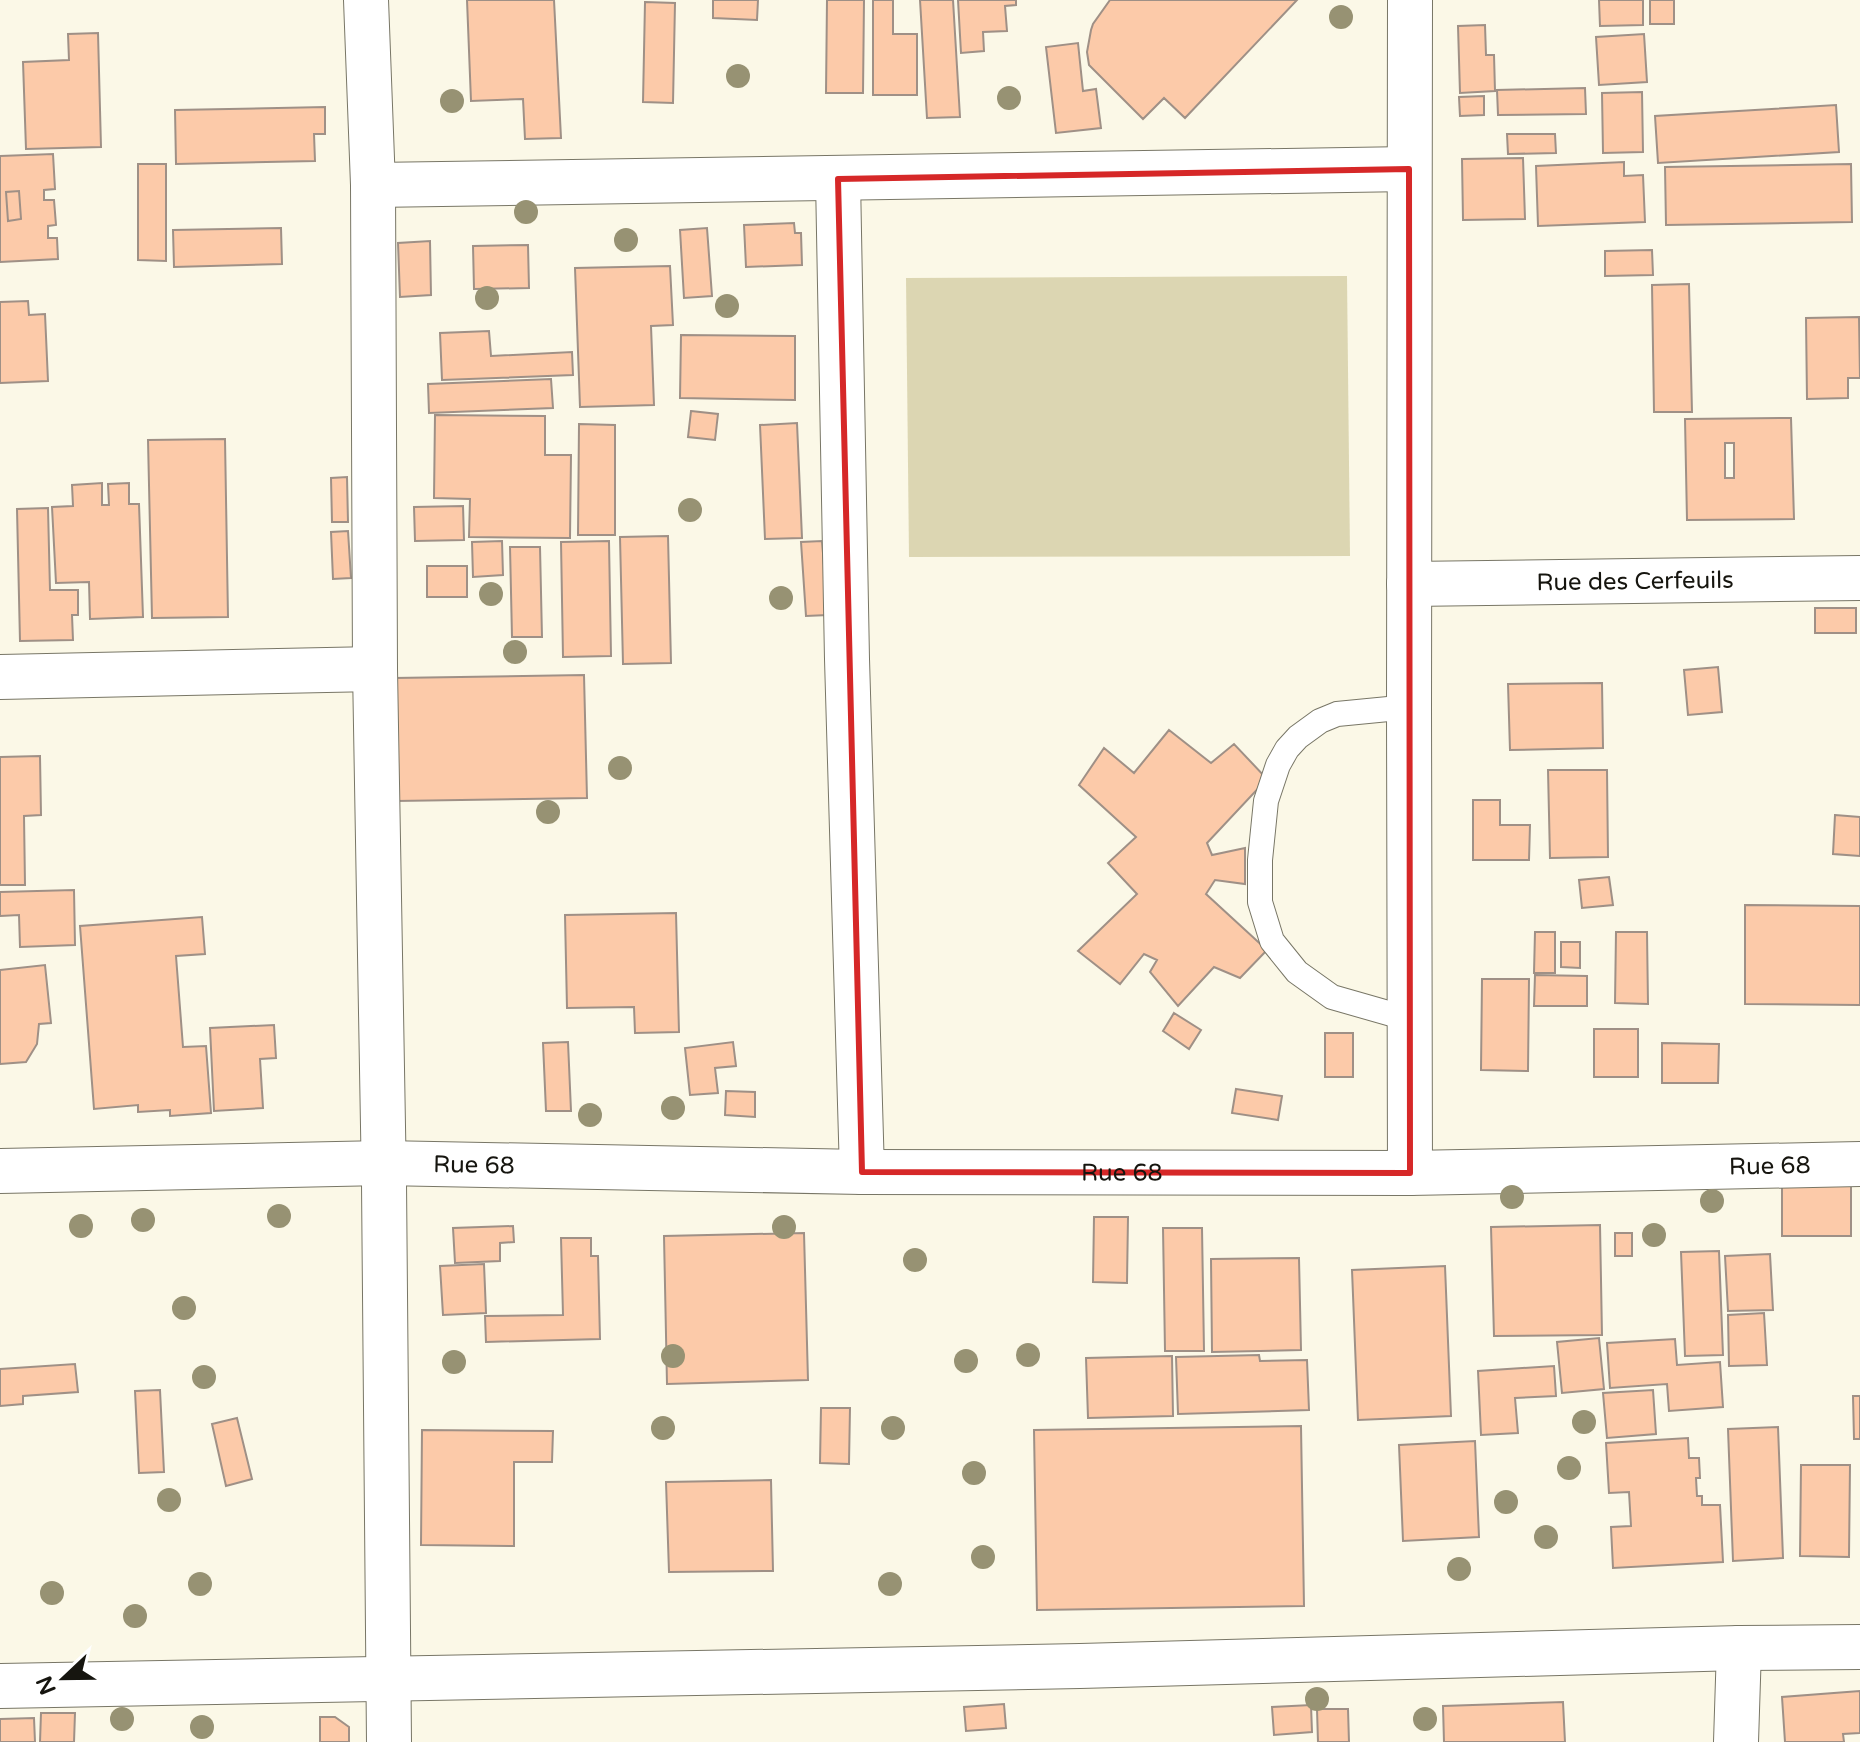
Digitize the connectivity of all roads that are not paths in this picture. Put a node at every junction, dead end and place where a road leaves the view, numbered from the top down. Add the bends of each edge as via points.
1 (366, 0) edge
2 (1410, 0) edge
3 (1409, 169) junction
4 (838, 179) junction
5 (373, 185) junction
6 (1860, 578) edge
7 (1409, 584) junction
8 (375, 669) junction
9 (0, 677) edge
10 (1409, 707) junction
11 (1409, 1019) junction
12 (383, 1163) junction
13 (1860, 1164) edge
14 (0, 1171) edge
15 (862, 1172) junction
16 (1410, 1173) junction
17 (1860, 1647) edge
18 (1739, 1648) junction
19 (387, 1679) junction
20 (0, 1686) edge
21 (389, 1742) edge
22 (1736, 1742) edge

1 - 5 street
2 - 3 street
3 - 4 street
3 - 7 street
4 - 5 street
4 - 15 street
5 - 8 street
6 - 7 street, Rue des Cerfeuils
7 - 10 street
8 - 9 street
8 - 12 street
10 - 11 street
10 - 11 lane via 1337,714 1298,737 1278,765 1266,801 1260,860 1260,902 1272,941 1297,972 1332,997
11 - 16 street
12 - 14 street, Rue 68
12 - 15 street, Rue 68
12 - 19 street
13 - 16 street, Rue 68
15 - 16 street, Rue 68
17 - 18 street
18 - 19 street
18 - 22 street
19 - 20 street
19 - 21 street

